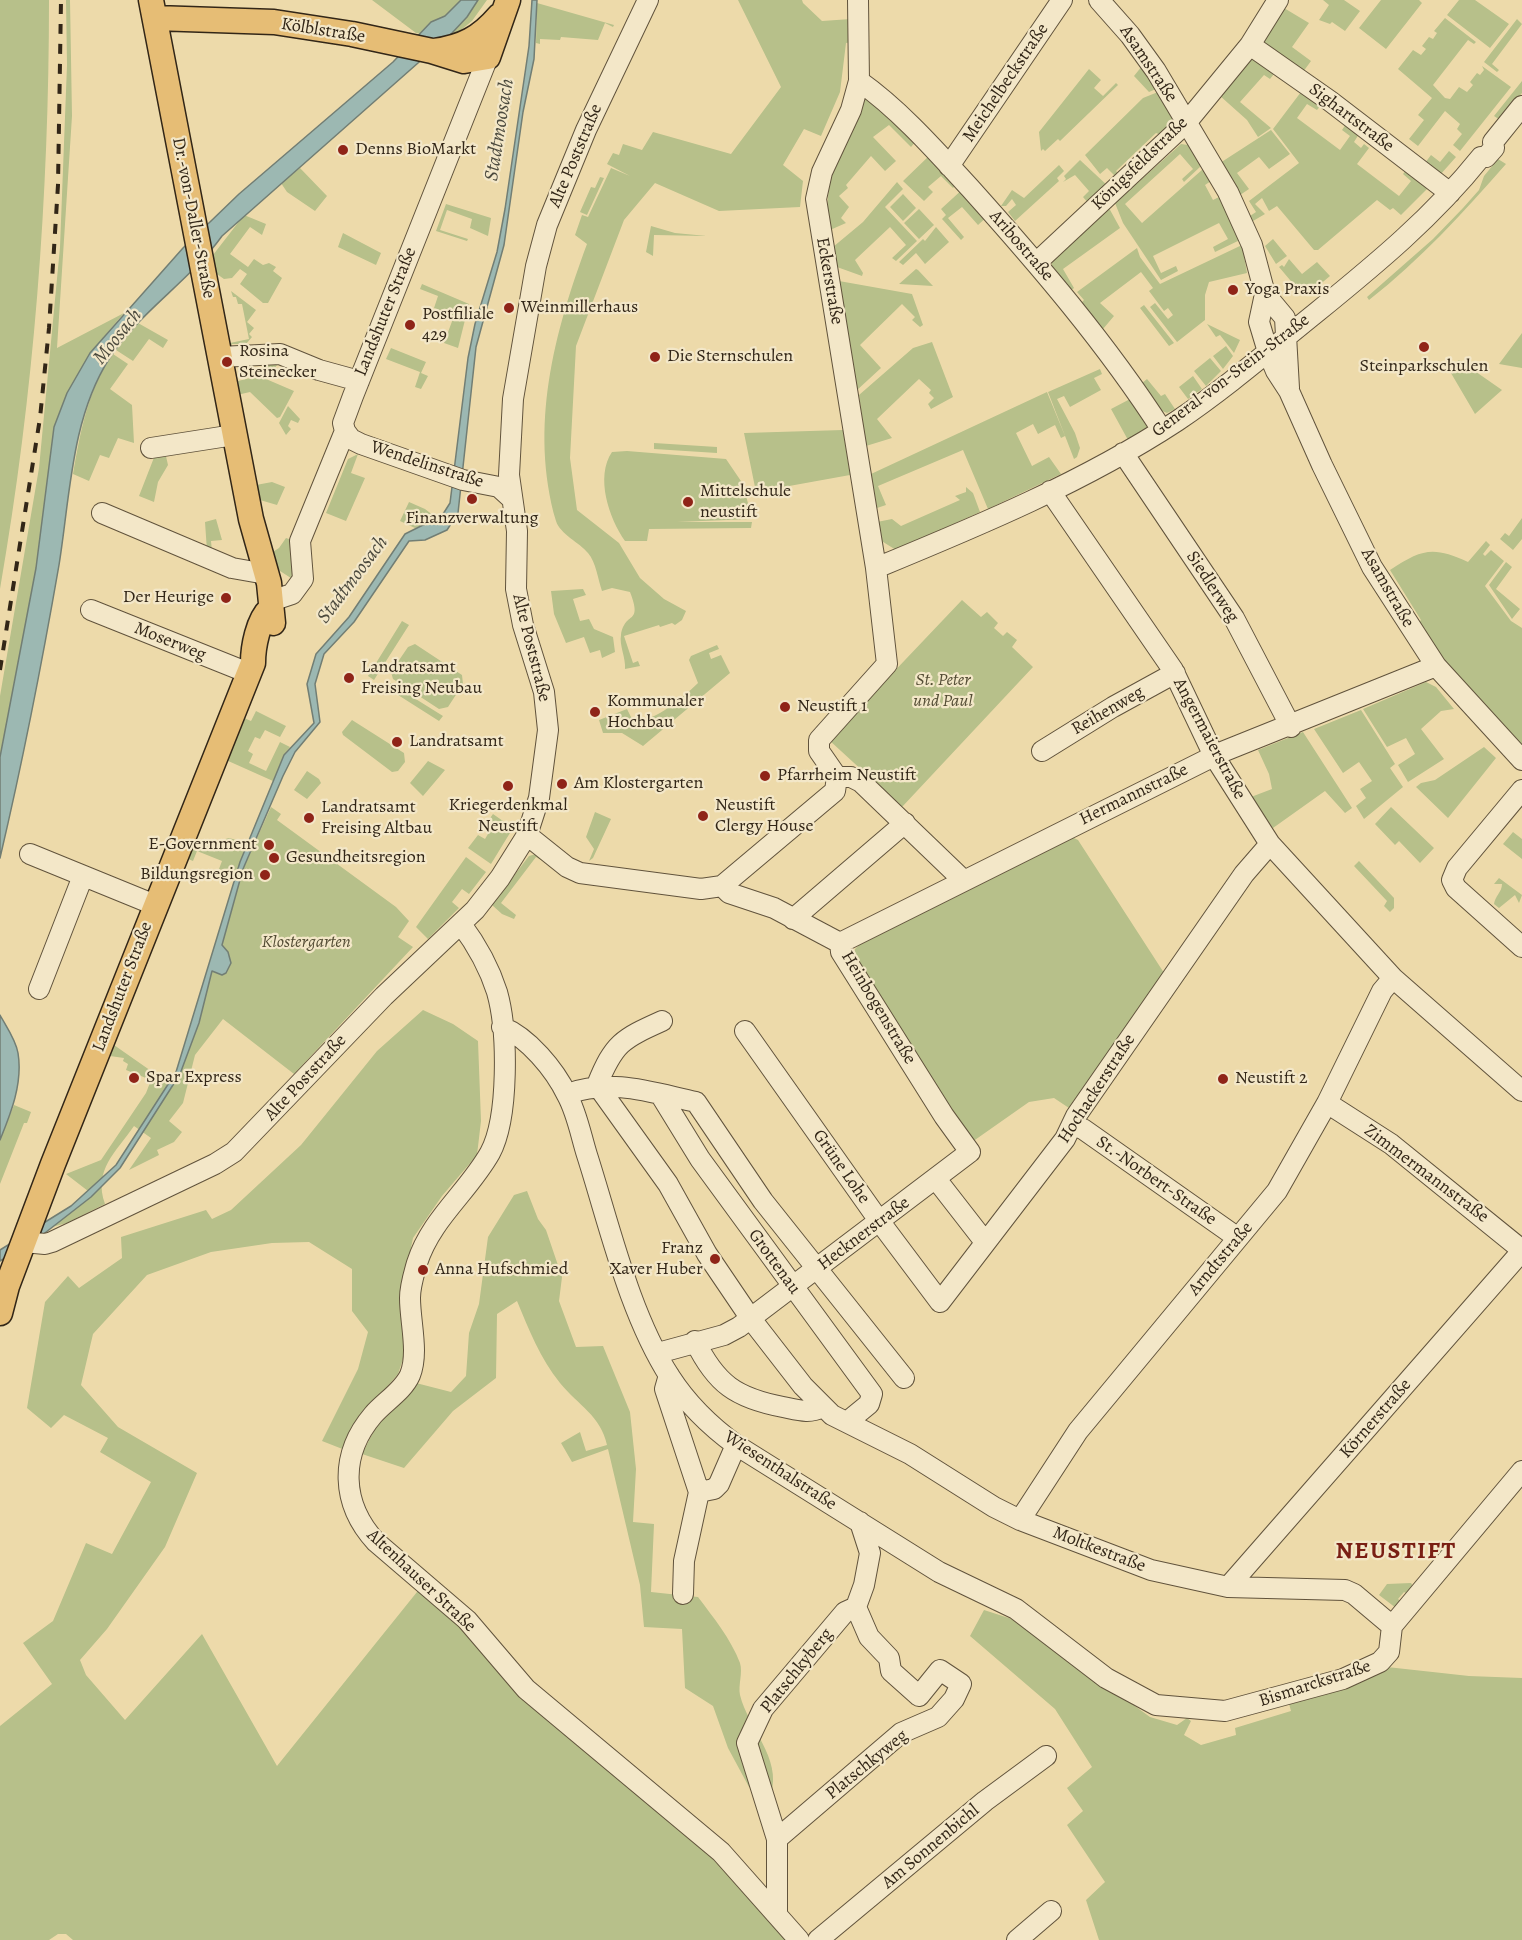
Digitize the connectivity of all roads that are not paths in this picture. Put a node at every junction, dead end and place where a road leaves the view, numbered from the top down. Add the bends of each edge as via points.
1 (648, 0) edge
2 (858, 0) edge
3 (1062, 0) edge
4 (1099, 0) edge
5 (1278, 0) edge
6 (507, 4) edge
7 (153, 9) edge
8 (1250, 45) junction
9 (432, 51) junction
10 (488, 57) junction
11 (859, 81) junction
12 (1522, 106) edge
13 (1186, 123) junction
14 (949, 166) junction
15 (1450, 194) junction
16 (1036, 263) junction
17 (1265, 294) junction
18 (1287, 337) junction
19 (1268, 352) junction
20 (220, 357) junction
21 (358, 381) junction
22 (1289, 391) junction
23 (1162, 430) junction
24 (345, 431) junction
25 (234, 435) junction
26 (151, 448) dead end
27 (1123, 453) junction
28 (1050, 491) junction
29 (510, 497) junction
30 (102, 513) dead end
31 (876, 568) junction
32 (266, 574) junction
33 (270, 605) junction
34 (91, 610) dead end
35 (1436, 666) junction
36 (251, 667) junction
37 (1175, 673) junction
38 (1291, 727) junction
39 (1042, 751) dead end
40 (1214, 756) junction
41 (1522, 760) edge
42 (837, 777) junction
43 (1522, 790) edge
44 (905, 823) junction
45 (526, 835) junction
46 (1270, 844) junction
47 (30, 854) dead end
48 (83, 876) junction
49 (963, 880) junction
50 (722, 886) junction
51 (155, 905) junction
52 (793, 919) junction
53 (461, 924) junction
54 (840, 943) junction
55 (1522, 947) edge
56 (1393, 978) junction
57 (39, 990) dead end
58 (662, 1021) dead end
59 (502, 1027) junction
60 (745, 1031) dead end
61 (597, 1085) junction
62 (1522, 1091) edge
63 (567, 1094) junction
64 (660, 1094) junction
65 (1327, 1103) junction
66 (1073, 1126) junction
67 (970, 1152) joint
68 (936, 1179) junction
69 (880, 1222) junction
70 (1238, 1238) junction
71 (986, 1242) junction
72 (28, 1243) junction
73 (1522, 1250) edge
74 (818, 1269) junction
75 (4, 1284) edge
76 (793, 1288) junction
77 (940, 1302) joint
78 (0, 1313) edge
79 (751, 1319) junction
80 (695, 1341) junction
81 (658, 1353) junction
82 (669, 1375) junction
83 (904, 1378) dead end
84 (823, 1407) junction
85 (847, 1422) junction
86 (736, 1445) junction
87 (1522, 1471) edge
88 (699, 1492) junction
89 (1020, 1520) junction
90 (860, 1522) junction
91 (1228, 1587) junction
92 (683, 1594) dead end
93 (856, 1607) junction
94 (1392, 1626) junction
95 (1188, 1710) joint
96 (1046, 1756) dead end
97 (777, 1839) junction
98 (1051, 1911) dead end
99 (777, 1914) junction
100 (799, 1940) edge
101 (818, 1940) edge
102 (1017, 1940) edge

1 - 29 street, Alte Poststraße via 568,170 541,246 513,399
2 - 11 street, Eckerstraße
3 - 14 street, Meichelbeckstraße
4 - 13 street, Asamstraße via 1146,56
5 - 8 street, Königsfeldstraße
6 - 9 main road via 476,39
6 - 10 main road, Landshuter Straße
7 - 9 main road, Kölblstraße via 317,28
7 - 20 main road, Dr.-von-Daller-Straße
8 - 13 street, Königsfeldstraße
8 - 15 street, Sighartstraße
9 - 10 main road, Kölblstraße via 464,62
10 - 21 street, Landshuter Straße
11 - 14 street, Aribostraße
11 - 31 street, Eckerstraße via 822,172 816,198
12 - 15 street, General-von-Stein-Straße
13 - 16 street, Königsfeldstraße
13 - 17 street, Asamstraße via 1231,198 1252,245
14 - 16 street, Aribostraße
15 - 18 street, General-von-Stein-Straße via 1392,252
16 - 23 street, Aribostraße via 1108,352
17 - 18 street, Asamstraße via 1284,318
17 - 19 street, Asamstraße via 1258,322
18 - 19 street, General-von-Stein-Straße
18 - 22 street, Asamstraße
19 - 22 street, Asamstraße
19 - 23 street, General-von-Stein-Straße
20 - 21 street via 280,354
20 - 25 main road, Dr.-von-Daller-Straße
21 - 24 street, Landshuter Straße via 343,421
22 - 35 street, Asamstraße via 1372,567
23 - 27 street, General-von-Stein-Straße
24 - 29 street, Wendelinstraße via 361,444 457,478 499,487
24 - 33 street, Landshuter Straße via 300,541 301,584 292,594
25 - 26 street
25 - 32 main road, Dr.-von-Daller-Straße via 250,519
27 - 28 street, General-von-Stein-Straße
27 - 38 street, Siedlerweg via 1234,618
28 - 31 street, General-von-Stein-Straße
28 - 37 street, Angermaierstraße
29 - 45 street, Alte Poststraße via 517,531 517,597 544,692 548,730 539,798
30 - 32 street via 232,568
31 - 42 street, Eckerstraße via 888,661 819,740 819,751
32 - 33 main road, Dr.-von-Daller-Straße
33 - 36 main road, Landshuter Straße via 263,615
34 - 36 street, Moserweg via 241,670
35 - 38 street, Hermannstraße
35 - 41 street, Asamstraße
36 - 51 main road, Landshuter Straße
37 - 39 street, Reihenweg
37 - 40 street, Angermaierstraße
38 - 40 street, Hermannstraße
40 - 46 street, Angermaierstraße
40 - 49 street, Hermannstraße
42 - 44 street via 861,782
42 - 50 street via 838,786 828,799
43 - 55 street via 1457,868 1452,880 1456,888
44 - 49 street
44 - 52 street
45 - 50 street via 579,873 701,889
45 - 53 street, Alte Poststraße via 500,878
46 - 56 street, Angermaierstraße
46 - 66 street, Hochackerstraße via 1219,909 1076,1116
47 - 48 street
48 - 51 street
48 - 57 street
49 - 54 street, Hermannstraße
50 - 52 street, Heinbogenstraße via 729,893 774,908
51 - 72 main road, Landshuter Straße
52 - 54 street, Heinbogenstraße
53 - 59 street via 488,969 497,993
53 - 72 street, Alte Poststraße via 384,996 234,1152 52,1242
54 - 67 street, Heinbogenstraße via 841,952
56 - 62 street, Angermaierstraße
56 - 65 street, Arndtstraße via 1382,992
58 - 61 street via 629,1036 616,1047
59 - 63 street, Wiesenthalstraße via 527,1041
59 - 99 street, Altenhauser Straße via 504,1099 499,1130 484,1163 424,1244 410,1292 413,1368 408,1380 373,1415 356,1441 347,1470 350,1497 364,1527 380,1547 467,1620 526,1689 721,1852
60 - 69 street, Grüne Lohe
61 - 63 street, Grottenau
61 - 64 street, Grottenau via 632,1086
61 - 79 street via 668,1184 706,1254
63 - 81 street, Wiesenthalstraße via 632,1294
64 - 74 street, Grottenau via 696,1102 763,1201
64 - 76 street, Grottenau via 700,1159
65 - 70 street, Arndtstraße via 1277,1191
65 - 73 street, Zimmermannstraße via 1391,1144
66 - 70 street, St.-Norbert-Straße via 1083,1129
66 - 71 street, Hochackerstraße
67 - 68 street, Hecknerstraße
68 - 69 street, Hecknerstraße
68 - 71 street
69 - 74 street, Hecknerstraße
69 - 77 street, Grüne Lohe
70 - 89 street, Arndtstraße via 1078,1431
71 - 77 street, Hochackerstraße
72 - 75 main road, Landshuter Straße
73 - 91 street, Körnerstraße
74 - 76 street, Hecknerstraße
74 - 83 street, Grottenau
75 - 78 main road, Landshuter Straße
76 - 79 street, Hecknerstraße
76 - 85 street, Grottenau via 872,1394 869,1404
79 - 80 street, Hecknerstraße via 730,1333
79 - 84 street, Moltkestraße
80 - 81 street, Hecknerstraße
80 - 84 street via 706,1364 743,1397 811,1413
81 - 82 street, Wiesenthalstraße
82 - 86 street, Wiesenthalstraße via 703,1418
82 - 88 street via 665,1389
84 - 85 street, Moltkestraße
85 - 89 street, Moltkestraße via 910,1454
86 - 88 street via 719,1484
86 - 90 street, Wiesenthalstraße
87 - 94 street, Bismarckstraße
88 - 92 street via 684,1561
89 - 91 street, Moltkestraße via 1151,1570
90 - 93 street via 870,1553
90 - 95 street, Wiesenthalstraße via 939,1572 1016,1609 1131,1694 1156,1705
91 - 94 street, Moltkestraße via 1345,1590
93 - 97 street, Platschkyberg via 845,1612 792,1672 763,1709 747,1743
93 - 97 street, Platschkyweg via 868,1637 889,1658 891,1671 919,1696 940,1670 961,1684 938,1717 901,1733
94 - 95 street, Bismarckstraße via 1389,1652 1367,1670 1226,1711
96 - 101 street, Am Sonnenbichl via 985,1801
97 - 99 street
98 - 102 street
99 - 100 street, Altenhauser Straße

